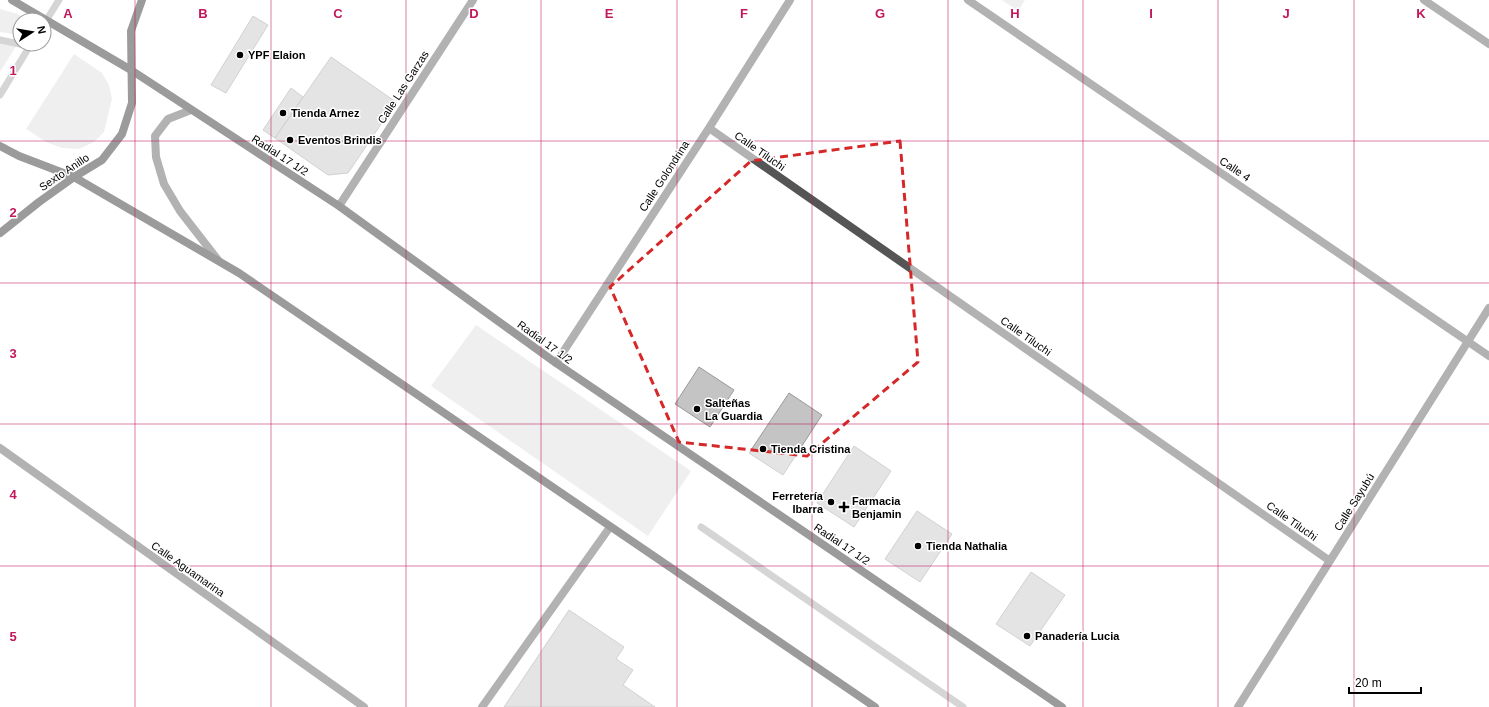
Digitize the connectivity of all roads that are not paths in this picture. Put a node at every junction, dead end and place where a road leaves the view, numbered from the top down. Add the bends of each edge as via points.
1 (12, 0) edge
2 (142, 0) edge
3 (473, 0) edge
4 (790, 0) edge
5 (968, 0) edge
6 (1424, 0) edge
7 (1489, 44) edge
8 (131, 70) junction
9 (191, 110) junction
10 (709, 128) junction
11 (0, 146) edge
12 (74, 177) junction
13 (339, 206) junction
14 (0, 233) edge
15 (218, 261) junction
16 (1489, 308) edge
17 (1468, 342) junction
18 (1489, 356) edge
19 (556, 363) junction
20 (0, 448) edge
21 (610, 527) junction
22 (1330, 561) junction
23 (364, 707) edge
24 (482, 707) edge
25 (875, 707) edge
26 (1062, 707) edge
27 (1238, 707) edge

1 - 8 main road, Radial 17 1/2
2 - 8 main road, Sexto Anillo via 131,31
3 - 13 street, Calle Las Garzas
4 - 10 street, Calle Golondrina
5 - 17 street, Calle 4
6 - 7 street
8 - 9 main road, Radial 17 1/2
8 - 12 main road, Sexto Anillo via 132,103 122,134 102,160
9 - 13 main road, Radial 17 1/2
9 - 15 street via 168,119 155,136 156,157 164,184 180,211
10 - 19 street, Calle Golondrina
10 - 22 street, Calle Tiluchi
11 - 12 main road
12 - 14 main road, Sexto Anillo
12 - 15 main road
13 - 19 main road, Radial 17 1/2
15 - 21 main road
16 - 17 street, Calle Sayubú
17 - 18 street, Calle 4
17 - 22 street, Calle Sayubú
19 - 26 main road, Radial 17 1/2
20 - 23 street, Calle Aguamarina
21 - 24 street
21 - 25 main road
22 - 27 street, Calle Sayubú

